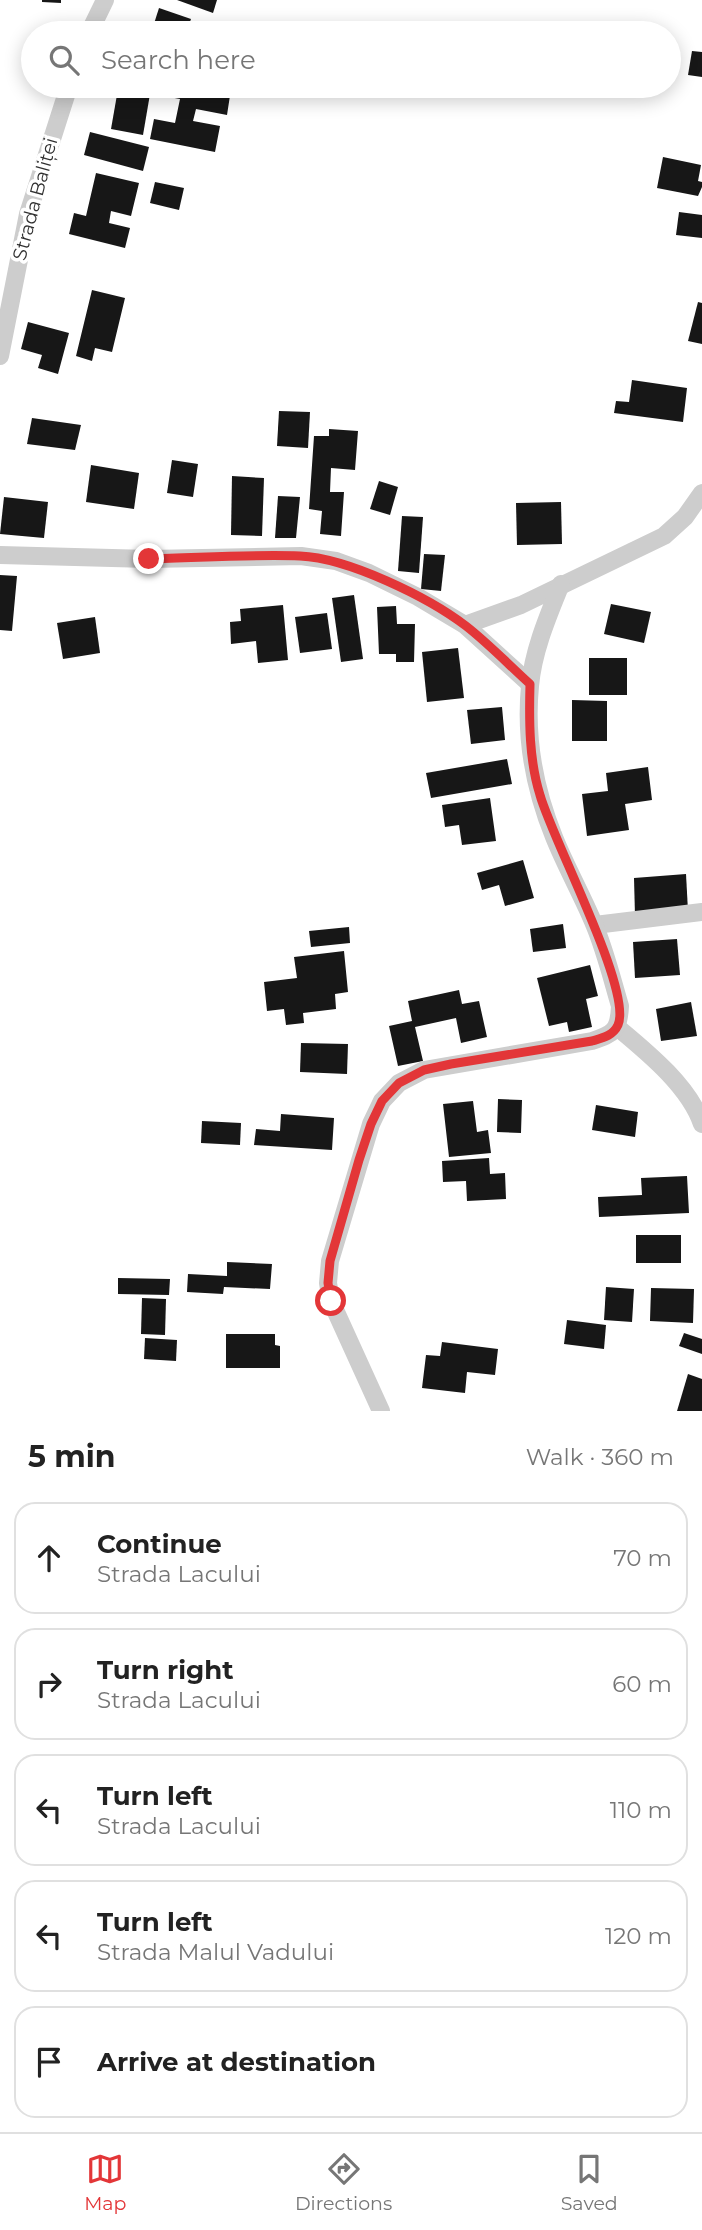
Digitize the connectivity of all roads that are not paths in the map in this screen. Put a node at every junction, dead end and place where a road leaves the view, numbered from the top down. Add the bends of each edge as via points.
1 (105, 0) edge
2 (95, 21) edge
3 (65, 98) edge
4 (0, 356) edge
5 (702, 493) edge
6 (0, 555) edge
7 (561, 584) junction
8 (465, 625) junction
9 (530, 684) junction
10 (702, 912) edge
11 (595, 925) junction
12 (617, 1027) junction
13 (702, 1124) edge
14 (381, 1411) edge

1 - 2 street
3 - 4 street, Strada Baliței via 28,214
5 - 7 street via 664,536
6 - 8 street via 149,559 301,556 336,561 418,597
7 - 8 street via 496,616
7 - 9 street
8 - 9 street
9 - 11 street via 529,723 539,793
10 - 11 street
11 - 12 street via 620,1006
12 - 13 street via 653,1057
12 - 14 street via 609,1036 592,1041 424,1070 399,1083 382,1101 337,1235 328,1283 341,1328

